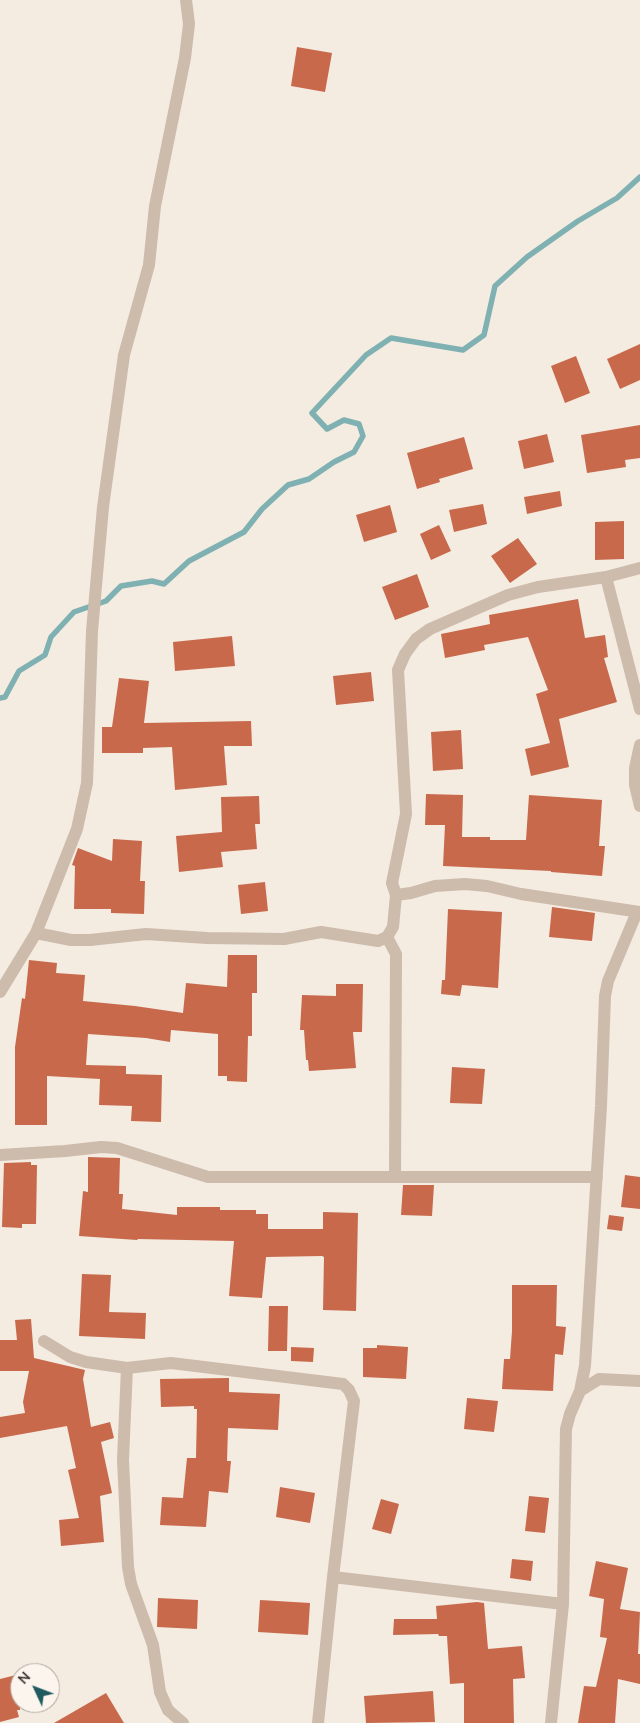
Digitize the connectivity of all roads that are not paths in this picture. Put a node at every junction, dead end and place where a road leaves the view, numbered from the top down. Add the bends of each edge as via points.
1 (186, 0) edge
2 (640, 568) edge
3 (606, 577) junction
4 (640, 709) edge
5 (640, 745) edge
6 (640, 806) edge
7 (396, 895) junction
8 (638, 912) edge
9 (36, 933) junction
10 (387, 937) junction
11 (0, 992) edge
12 (0, 1155) edge
13 (395, 1177) junction
14 (597, 1177) junction
15 (44, 1341) dead end
16 (585, 1366) junction
17 (126, 1368) junction
18 (600, 1379) junction
19 (640, 1381) edge
20 (580, 1391) junction
21 (333, 1577) junction
22 (563, 1604) junction
23 (183, 1723) edge
24 (318, 1723) edge
25 (551, 1723) edge

1 - 9 street via 185,58 156,198 149,265 124,355 103,507 92,631 87,783 76,829
2 - 3 street
3 - 4 street
3 - 7 street via 508,595 430,629 416,639 405,654 398,678 406,814 392,883
5 - 6 street via 635,785
7 - 8 street via 435,886 465,884
7 - 10 street via 393,927
8 - 14 street via 608,981 605,996
9 - 10 street via 71,940 146,934 284,939 320,932 378,941
9 - 11 street
10 - 13 street via 396,954
12 - 13 street via 101,1147 117,1148 208,1176
13 - 14 street
14 - 16 street
15 - 17 street via 70,1357
16 - 18 street
16 - 20 street
17 - 21 street via 171,1363 343,1384 349,1390 354,1402
17 - 23 street via 123,1460 128,1567 153,1645 160,1692 168,1710
18 - 19 street
18 - 20 street
20 - 22 street via 566,1429
21 - 22 street
21 - 24 street
22 - 25 street

